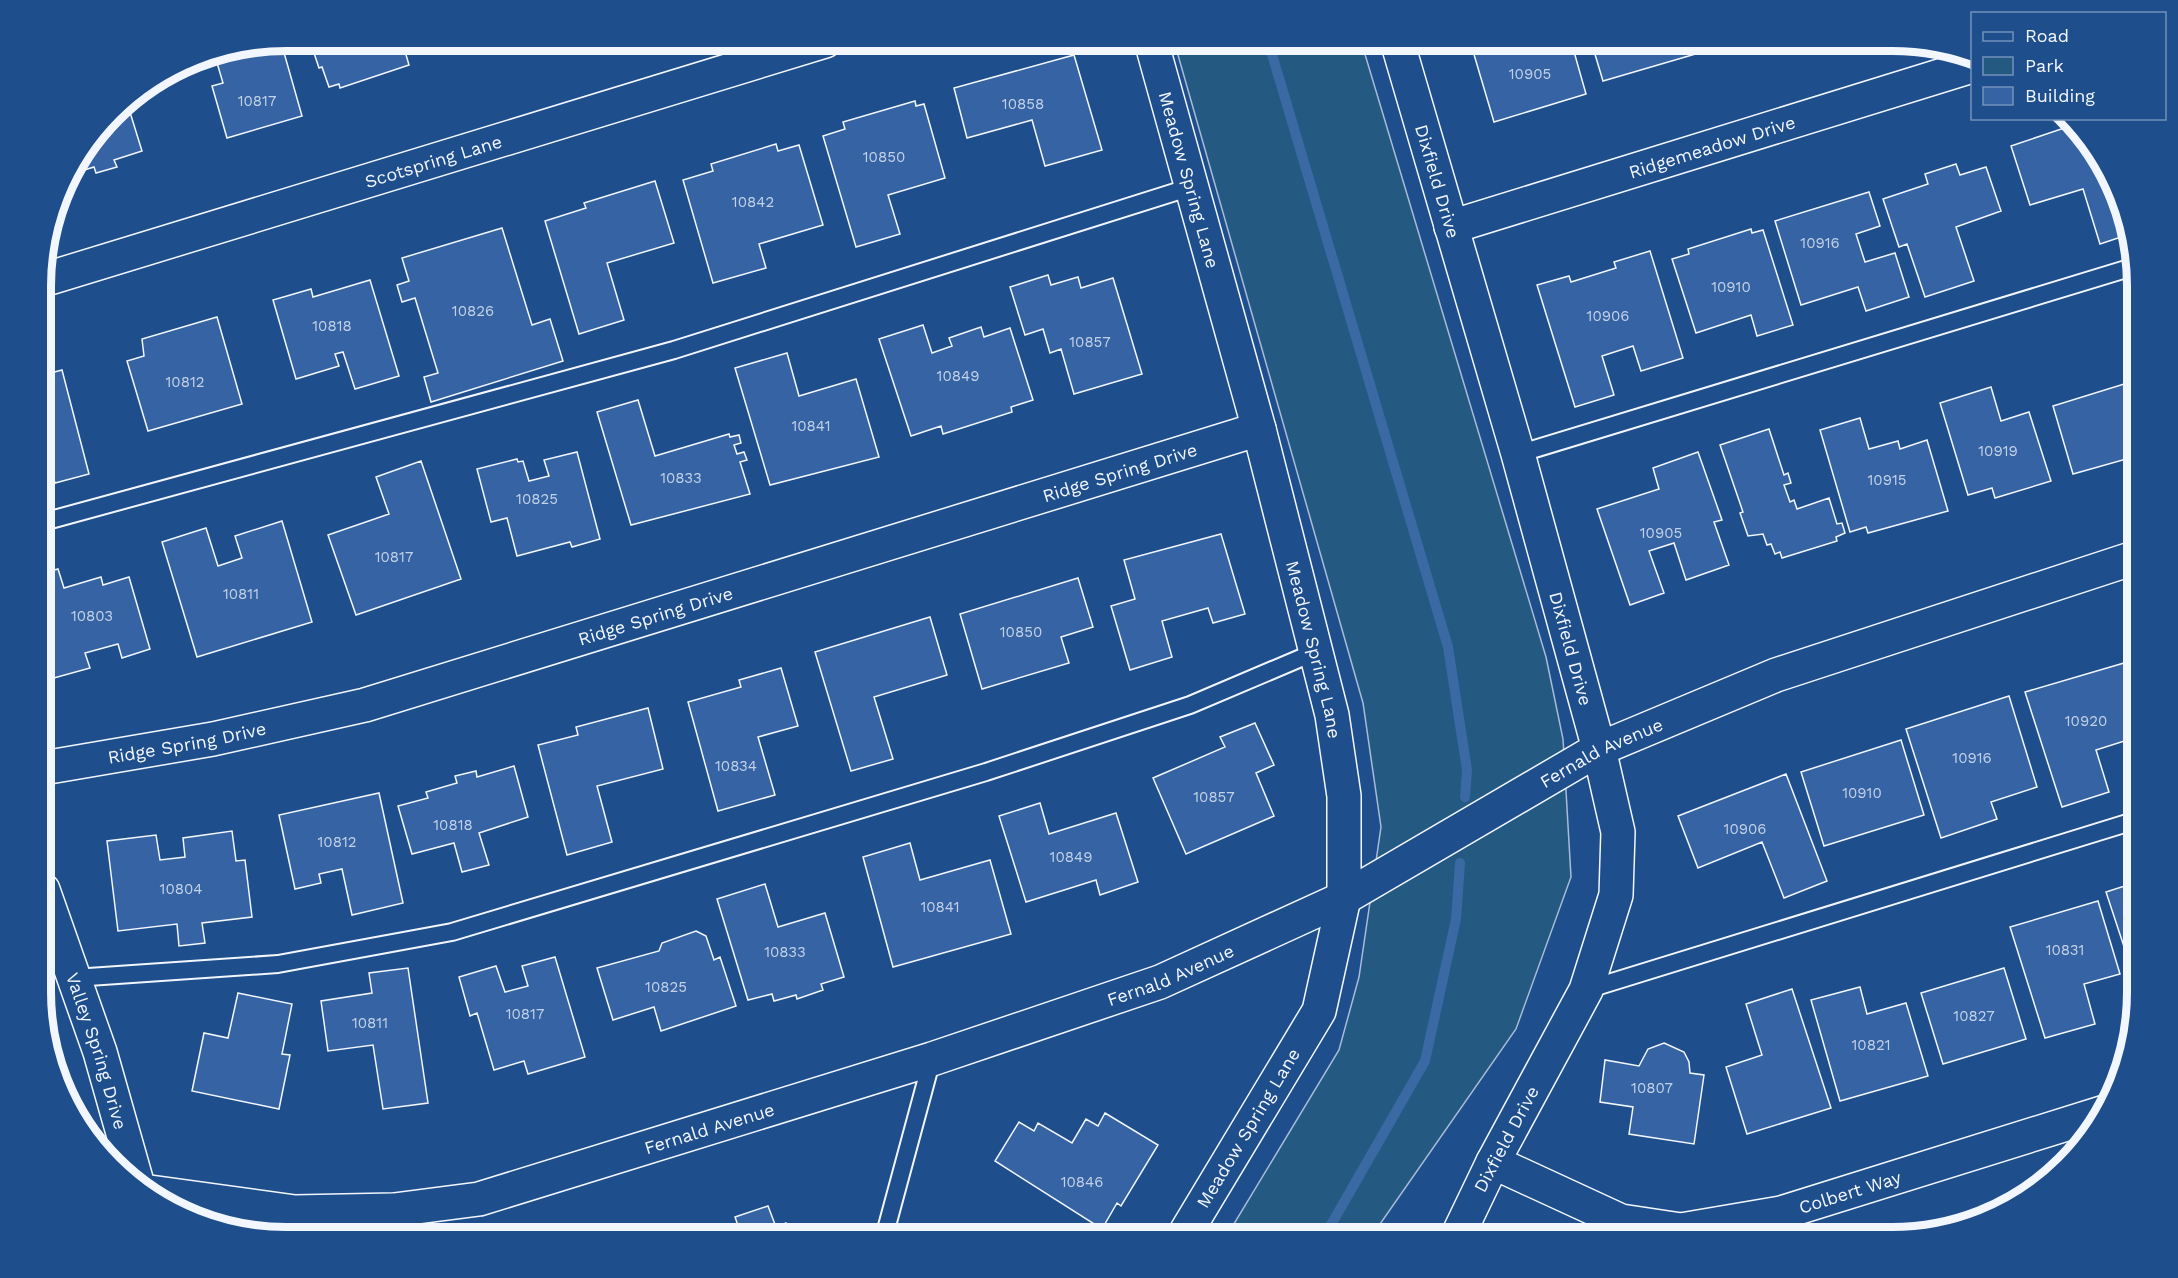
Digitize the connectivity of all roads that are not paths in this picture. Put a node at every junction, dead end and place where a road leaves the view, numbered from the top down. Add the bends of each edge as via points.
1 (789, 51) edge
2 (1154, 51) edge
3 (1400, 51) edge
4 (1971, 66) edge
5 (1191, 186) junction
6 (1451, 227) junction
7 (2126, 269) edge
8 (52, 277) edge
9 (1259, 429) junction
10 (1518, 454) junction
11 (51, 520) edge
12 (2127, 560) edge
13 (1315, 652) junction
14 (1599, 749) junction
15 (51, 767) edge
16 (2127, 823) edge
17 (1344, 898) junction
18 (51, 913) edge
19 (74, 978) junction
20 (1586, 990) junction
21 (932, 1059) junction
22 (2090, 1117) edge
23 (1493, 1162) junction
24 (134, 1171) edge
25 (168, 1195) edge
26 (887, 1227) edge
27 (1189, 1227) edge
28 (1462, 1227) edge
29 (1662, 1227) edge
30 (1699, 1227) edge

1 - 8 street, Scotspring Lane
2 - 5 street, Meadow Spring Lane
3 - 6 street, Dixfield Drive
4 - 6 street, Ridgemeadow Drive
5 - 9 street, Meadow Spring Lane
5 - 11 lane via 674,350
6 - 10 street, Dixfield Drive
7 - 10 lane
9 - 13 street, Meadow Spring Lane
9 - 15 street, Ridge Spring Drive via 365,705 213,739
10 - 14 street, Dixfield Drive
12 - 14 street, Fernald Avenue via 1776,675
13 - 17 street, Meadow Spring Lane via 1332,715 1344,796
13 - 19 lane via 1190,705 986,772 452,932 278,964
14 - 17 street, Fernald Avenue
14 - 20 street, Dixfield Drive via 1618,832 1616,895
16 - 20 lane
17 - 21 street, Fernald Avenue via 1160,982
17 - 27 street, Meadow Spring Lane via 1319,1011
18 - 19 street, Valley Spring Drive
19 - 24 street, Valley Spring Drive
20 - 23 street, Dixfield Drive
21 - 25 street, Fernald Avenue via 479,1199 394,1210 295,1212
21 - 26 lane
22 - 30 street, Colbert Way via 1781,1213
23 - 28 street, Dixfield Drive
23 - 29 street, Colbert Way via 1621,1221

